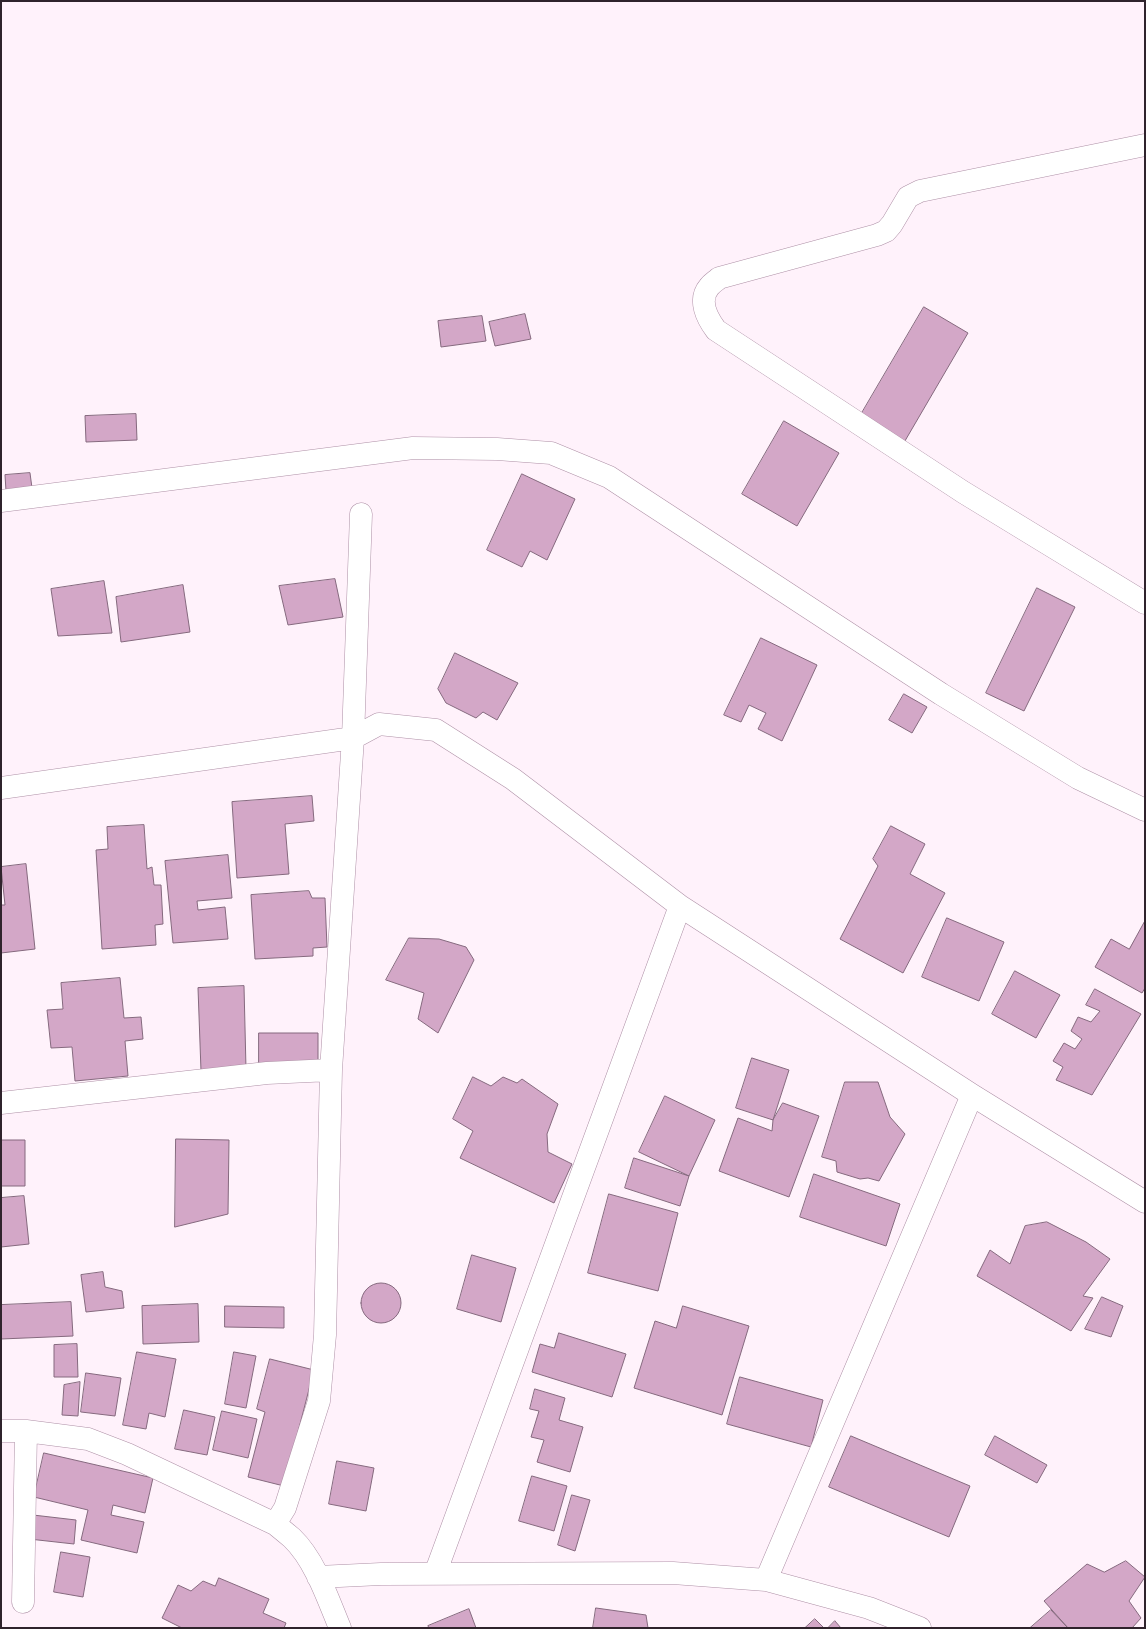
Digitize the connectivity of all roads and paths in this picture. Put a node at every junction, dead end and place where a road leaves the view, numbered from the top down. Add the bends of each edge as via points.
1 (1145, 145) edge
2 (1, 501) edge
3 (361, 514) dead end
4 (1145, 603) edge
5 (353, 738) junction
6 (1, 788) edge
7 (1145, 810) edge
8 (680, 906) junction
9 (331, 1070) junction
10 (972, 1095) junction
11 (1, 1103) edge
12 (1145, 1202) edge
13 (1, 1431) edge
14 (26, 1431) junction
15 (275, 1524) junction
16 (435, 1574) junction
17 (318, 1578) junction
18 (766, 1580) junction
19 (23, 1602) dead end
20 (340, 1628) edge
21 (920, 1628) edge

1 - 4 street via 920,191 908,197 886,231 719,278 709,287 704,307 709,321 716,330 964,492
2 - 7 street via 413,448 497,449 551,453 609,477 941,694 1078,778
3 - 5 street
5 - 6 street
5 - 8 street via 379,724 436,730 513,779
5 - 9 street
8 - 10 street
8 - 16 street
9 - 11 street via 267,1073
9 - 15 street via 325,1335 319,1402 285,1508
10 - 12 street
10 - 18 street
13 - 14 street
14 - 15 street via 88,1439 127,1454
14 - 19 street
15 - 17 street via 292,1538
16 - 17 street
16 - 18 street via 673,1573
17 - 20 street
18 - 21 street via 869,1608

